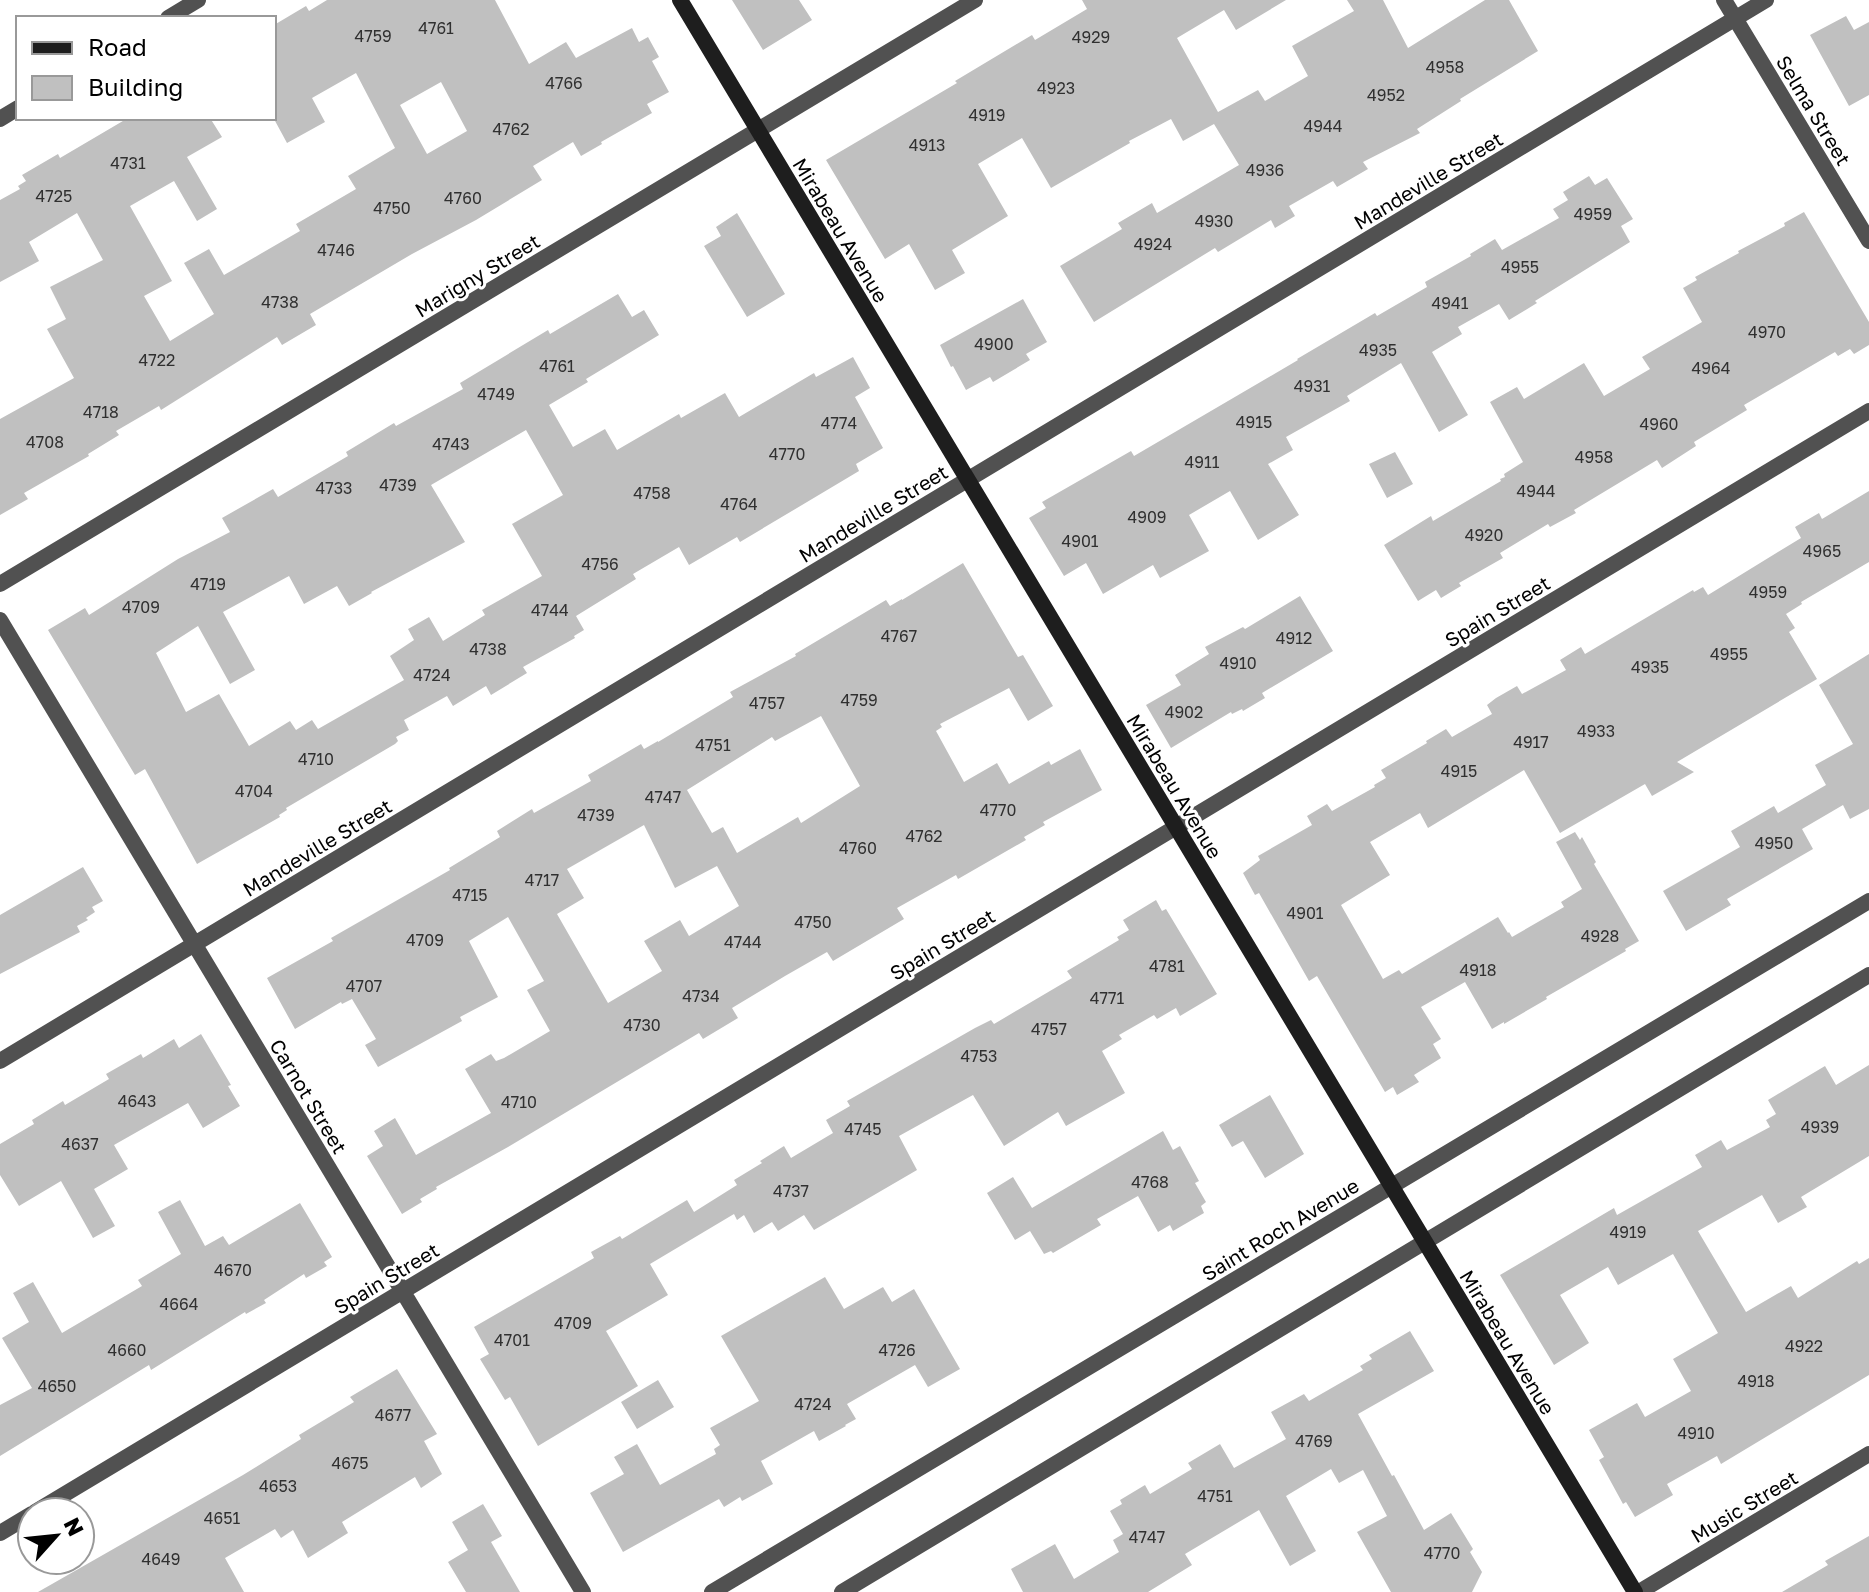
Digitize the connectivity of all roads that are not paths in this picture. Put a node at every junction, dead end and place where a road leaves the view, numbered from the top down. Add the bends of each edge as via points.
1 (198, 0) edge
2 (680, 0) edge
3 (975, 0) edge
4 (1724, 0) edge
5 (1766, 0) edge
6 (171, 16) edge
7 (1735, 18) junction
8 (758, 130) junction
9 (1869, 241) edge
10 (1869, 411) edge
11 (968, 480) junction
12 (0, 584) edge
13 (0, 620) edge
14 (1176, 827) junction
15 (1869, 901) edge
16 (195, 944) junction
17 (1869, 975) edge
18 (0, 1061) edge
19 (1391, 1186) junction
20 (1425, 1242) junction
21 (403, 1291) junction
22 (1869, 1454) edge
23 (61, 1496) edge
24 (583, 1592) edge
25 (712, 1592) edge
26 (842, 1592) edge
27 (1637, 1592) edge

1 - 6 street
2 - 8 street, Mirabeau Avenue
3 - 8 street, Marigny Street
4 - 7 street, Selma Street
5 - 7 street, Mandeville Street
7 - 9 street, Selma Street
7 - 11 street, Mandeville Street
8 - 11 street, Mirabeau Avenue
8 - 12 street, Marigny Street
10 - 14 street, Spain Street
11 - 14 street, Mirabeau Avenue
11 - 16 street, Mandeville Street
13 - 16 street, Carnot Street
14 - 19 street, Mirabeau Avenue
14 - 21 street, Spain Street
15 - 19 street, Saint Roch Avenue
16 - 18 street, Mandeville Street
16 - 21 street, Carnot Street
17 - 20 street
19 - 20 street, Mirabeau Avenue
19 - 25 street, Saint Roch Avenue
20 - 26 street
20 - 27 street, Mirabeau Avenue
21 - 23 street, Spain Street
21 - 24 street, Carnot Street
22 - 27 street, Music Street

